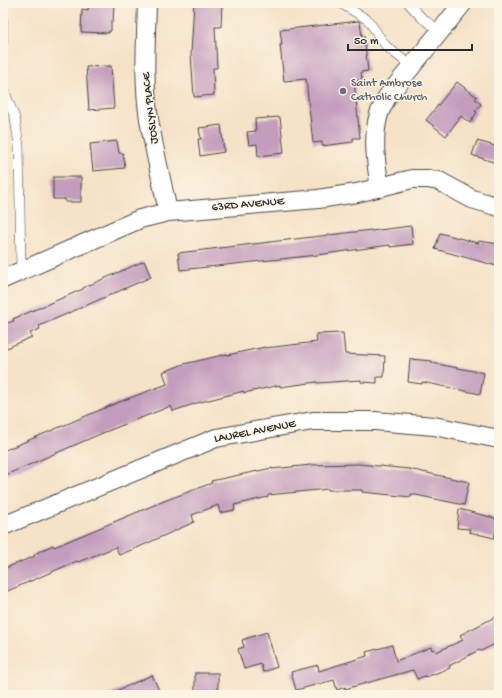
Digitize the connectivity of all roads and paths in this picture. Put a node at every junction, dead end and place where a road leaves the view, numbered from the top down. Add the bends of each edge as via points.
1 (147, 3) edge
2 (340, 3) edge
3 (408, 3) edge
4 (463, 3) edge
5 (3, 21) edge
6 (440, 31) junction
7 (3, 41) edge
8 (412, 67) junction
9 (3, 87) edge
10 (380, 188) junction
11 (499, 207) edge
12 (168, 212) junction
13 (21, 271) junction
14 (3, 279) edge
15 (499, 439) edge
16 (3, 526) edge

1 - 12 street, JOSLYN PLACE via 145,71 149,119
2 - 8 lane via 368,20 386,46
3 - 6 lane via 422,18
4 - 6 street
5 - 7 lane
6 - 8 street
8 - 10 street via 387,97 379,114 376,140
9 - 13 lane via 15,118 19,146
10 - 11 street, 63RD AVENUE via 412,179 428,179 472,199
10 - 12 street, 63RD AVENUE via 318,199
12 - 13 street, 63RD AVENUE via 140,219
13 - 14 street, 63RD AVENUE
15 - 16 street, LAUREL AVENUE via 434,426 375,421 313,421 260,430 216,438

